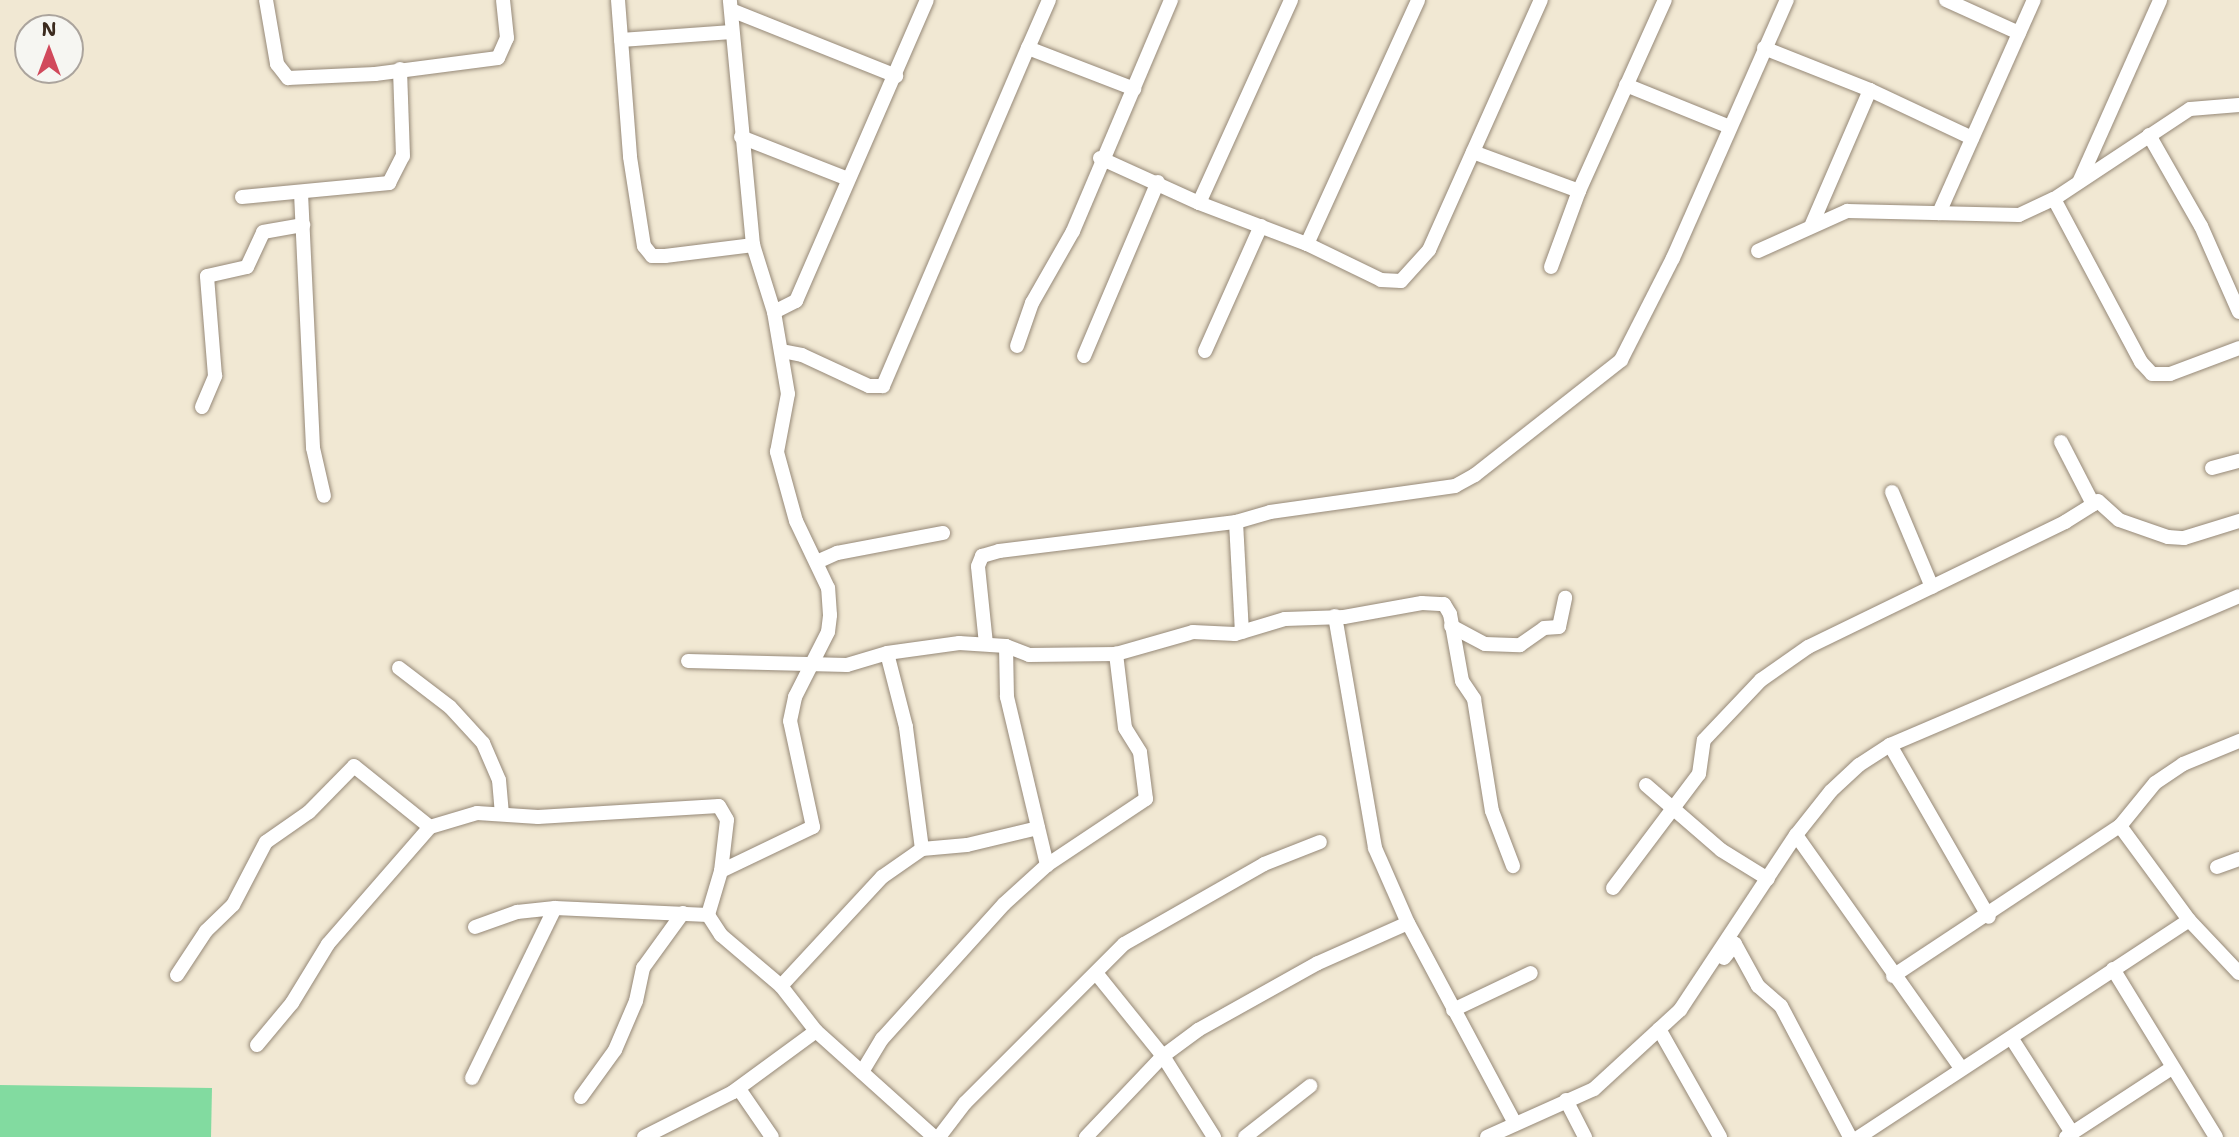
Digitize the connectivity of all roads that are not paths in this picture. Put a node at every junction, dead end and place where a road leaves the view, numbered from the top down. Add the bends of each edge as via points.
1 (266, 0) edge
2 (503, 0) edge
3 (618, 0) edge
4 (927, 0) edge
5 (1048, 0) edge
6 (1171, 0) edge
7 (1291, 0) edge
8 (1418, 0) edge
9 (1541, 0) edge
10 (1665, 0) edge
11 (1787, 0) edge
12 (1946, 0) edge
13 (2034, 0) edge
14 (2160, 0) edge
15 (730, 5) edge
16 (732, 32) junction
17 (2019, 33) junction
18 (621, 40) junction
19 (1028, 48) junction
20 (1764, 48) junction
21 (400, 69) junction
22 (896, 76) junction
23 (1626, 85) junction
24 (1134, 89) junction
25 (1870, 90) junction
26 (2237, 101) edge
27 (1730, 127) junction
28 (2149, 135) junction
29 (741, 137) junction
30 (1972, 138) junction
31 (1473, 152) junction
32 (1100, 158) junction
33 (848, 179) junction
34 (2080, 180) junction
35 (1158, 182) junction
36 (1578, 191) junction
37 (301, 193) junction
38 (242, 197) dead end
39 (2054, 199) junction
40 (1199, 204) junction
41 (1939, 213) junction
42 (1812, 224) junction
43 (303, 225) junction
44 (1261, 226) junction
45 (1307, 244) junction
46 (753, 245) junction
47 (1758, 251) dead end
48 (1551, 267) dead end
49 (774, 312) junction
50 (2239, 312) edge
51 (1017, 346) dead end
52 (2239, 348) edge
53 (782, 351) junction
54 (1205, 351) dead end
55 (1084, 356) dead end
56 (202, 407) dead end
57 (2062, 442) dead end
58 (2239, 461) edge
59 (2212, 468) dead end
60 (1892, 492) dead end
61 (324, 496) dead end
62 (2093, 504) junction
63 (2239, 521) edge
64 (1236, 522) junction
65 (943, 533) dead end
66 (819, 561) junction
67 (1932, 587) junction
68 (2239, 596) edge
69 (1565, 598) dead end
70 (1335, 616) junction
71 (1451, 626) junction
72 (1242, 632) junction
73 (986, 644) junction
74 (1006, 646) junction
75 (887, 653) junction
76 (1116, 654) junction
77 (688, 661) dead end
78 (809, 665) junction
79 (399, 668) dead end
80 (2239, 741) edge
81 (1890, 745) junction
82 (1646, 785) dead end
83 (1671, 810) junction
84 (502, 814) junction
85 (2120, 826) junction
86 (430, 827) junction
87 (1038, 828) junction
88 (1796, 835) junction
89 (1320, 842) dead end
90 (922, 849) junction
91 (2239, 859) edge
92 (1048, 865) junction
93 (1513, 866) dead end
94 (2217, 867) dead end
95 (721, 871) junction
96 (1768, 879) junction
97 (1613, 888) dead end
98 (555, 908) junction
99 (683, 913) junction
100 (708, 915) junction
101 (1989, 917) junction
102 (2189, 920) junction
103 (1408, 923) junction
104 (475, 927) dead end
105 (2113, 970) junction
106 (1096, 973) junction
107 (1531, 973) dead end
108 (2239, 973) edge
109 (177, 975) dead end
110 (1894, 976) junction
111 (781, 986) junction
112 (1453, 1010) junction
113 (1680, 1010) junction
114 (1659, 1029) junction
115 (816, 1031) junction
116 (2012, 1039) junction
117 (257, 1045) dead end
118 (1163, 1056) junction
119 (1961, 1068) junction
120 (2172, 1068) junction
121 (862, 1072) junction
122 (472, 1078) dead end
123 (1310, 1086) dead end
124 (739, 1089) junction
125 (581, 1097) dead end
126 (1566, 1100) junction
127 (1515, 1123) junction
128 (2069, 1135) edge
129 (644, 1137) edge
130 (772, 1137) edge
131 (936, 1137) edge
132 (1086, 1137) edge
133 (1214, 1137) edge
134 (1245, 1137) edge
135 (1487, 1137) edge
136 (1585, 1137) edge
137 (1720, 1137) edge
138 (1850, 1137) edge
139 (1859, 1137) edge
140 (2216, 1137) edge

1 - 21 street via 277,64 284,76
2 - 21 street via 507,38 498,58
3 - 18 street
4 - 22 street
5 - 19 street
6 - 24 street
7 - 40 street
8 - 45 street
9 - 31 street
10 - 23 street
11 - 20 street
12 - 17 street
13 - 17 street
14 - 34 street
15 - 16 street
15 - 22 street
16 - 18 street
16 - 29 street
17 - 30 street
18 - 46 street via 630,157 644,246 652,256 665,256
19 - 24 street
19 - 53 street via 883,386 869,386 802,355
20 - 25 street
20 - 27 street
21 - 37 street via 404,156 396,178 389,183
22 - 33 street
23 - 27 street
23 - 36 street
24 - 32 street
25 - 30 street
25 - 42 street
26 - 28 street via 2190,109
27 - 64 street via 1673,258 1621,359 1455,486 1270,512
28 - 34 street
28 - 50 street via 2202,226
29 - 33 street
29 - 46 street
30 - 41 street
31 - 36 street
31 - 45 street via 1429,250 1401,281 1381,280
32 - 35 street
32 - 51 street via 1073,230 1032,303
33 - 49 street via 796,301
34 - 39 street
35 - 40 street
35 - 55 street
36 - 48 street
37 - 38 street
37 - 43 street
39 - 41 street via 2019,215
39 - 52 street via 2141,362 2152,374 2170,374
40 - 44 street
41 - 42 street via 1847,211
42 - 47 street
43 - 56 street via 263,232 247,267 207,276 215,376
43 - 61 street via 313,448
44 - 45 street
44 - 54 street
46 - 49 street
49 - 53 street
53 - 66 street via 788,394 778,452 796,521
57 - 62 street
58 - 59 street
60 - 67 street
62 - 63 street via 2098,501 2119,520 2168,537 2184,538
62 - 67 street via 2076,517
64 - 72 street
64 - 73 street via 982,556 978,566
65 - 66 street via 836,553
66 - 78 street via 830,615 828,632
67 - 83 street via 1808,647 1761,680 1704,740 1699,774
68 - 81 street
69 - 71 street via 1559,628 1544,628 1520,645 1485,644
70 - 71 street via 1444,604
70 - 72 street via 1277,621
70 - 103 street via 1375,848
71 - 93 street via 1462,681 1474,699 1492,811
72 - 76 street via 1193,632
73 - 74 street
73 - 75 street
74 - 76 street via 1029,654
74 - 87 street via 1007,696
75 - 78 street via 847,665
75 - 90 street via 906,727
76 - 92 street via 1125,728 1140,752 1146,799
77 - 78 street
78 - 95 street via 790,721 813,827
79 - 84 street via 450,707 483,743 499,780
80 - 85 street via 2183,764 2155,783
81 - 88 street via 1831,790
81 - 101 street
82 - 83 street
83 - 96 street
83 - 97 street
84 - 86 street via 477,813
84 - 95 street via 538,817 719,806 727,820
85 - 101 street
85 - 102 street
86 - 109 street via 360,766 354,766 309,812 266,842 233,905 206,931
86 - 117 street via 328,944 292,1003
87 - 90 street via 967,845
87 - 92 street
88 - 96 street
88 - 110 street via 1844,897
89 - 106 street via 1264,864 1189,912 1124,944
90 - 111 street via 882,877
91 - 94 street
92 - 121 street via 926,988 882,1039
95 - 100 street
96 - 113 street
98 - 99 street
98 - 104 street via 517,912
98 - 122 street
99 - 100 street
99 - 125 street via 643,968 636,1001 615,1050
100 - 111 street via 721,935
101 - 110 street
102 - 105 street
102 - 108 street
103 - 112 street
103 - 118 street via 1243,1003
105 - 116 street
105 - 120 street
106 - 118 street
106 - 131 street
107 - 112 street
110 - 119 street
111 - 115 street
112 - 127 street
113 - 114 street
113 - 138 street via 1735,944 1758,986 1782,1006 1791,1021
114 - 126 street via 1594,1088
114 - 137 street
115 - 121 street
115 - 124 street
116 - 119 street
116 - 128 street
118 - 132 street
118 - 133 street
119 - 139 street
120 - 128 street
120 - 140 street
121 - 131 street
123 - 134 street
124 - 129 street
124 - 130 street
126 - 127 street
126 - 136 street
127 - 135 street

